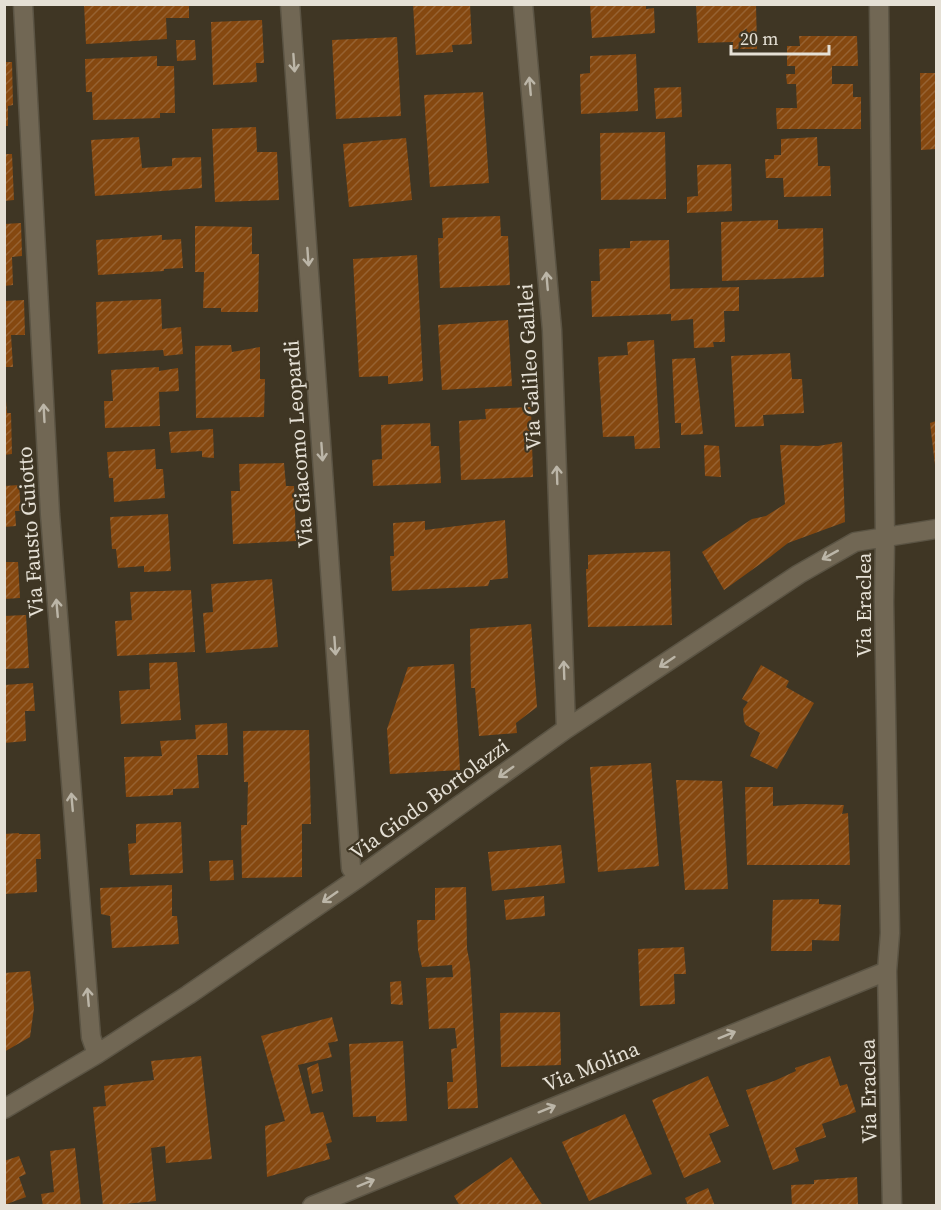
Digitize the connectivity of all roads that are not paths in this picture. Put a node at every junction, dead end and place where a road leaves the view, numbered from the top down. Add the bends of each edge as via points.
1 (23, 4) edge
2 (290, 4) edge
3 (523, 4) edge
4 (879, 4) edge
5 (936, 529) edge
6 (885, 538) junction
7 (566, 729) junction
8 (358, 878) junction
9 (887, 971) junction
10 (97, 1054) junction
11 (4, 1109) edge
12 (312, 1206) edge
13 (892, 1206) edge

10 -> 1 street, Via Fausto Guiotto via 91,1037 50,514
2 -> 8 street, Via Giacomo Leopardi via 351,868
7 -> 3 street, Via Galileo Galilei via 552,330
4 - 6 street, Via Eraclea
5 - 6 street, Via Giodo Bortolazzi
6 -> 7 street, Via Giodo Bortolazzi via 855,542 827,557
6 - 9 street, Via Eraclea via 890,933
7 -> 8 street, Via Giodo Bortolazzi
8 -> 10 street, Via Giodo Bortolazzi
12 -> 9 street, Via Molina
9 - 13 street, Via Eraclea
10 - 11 street, Via Giodo Bortolazzi

